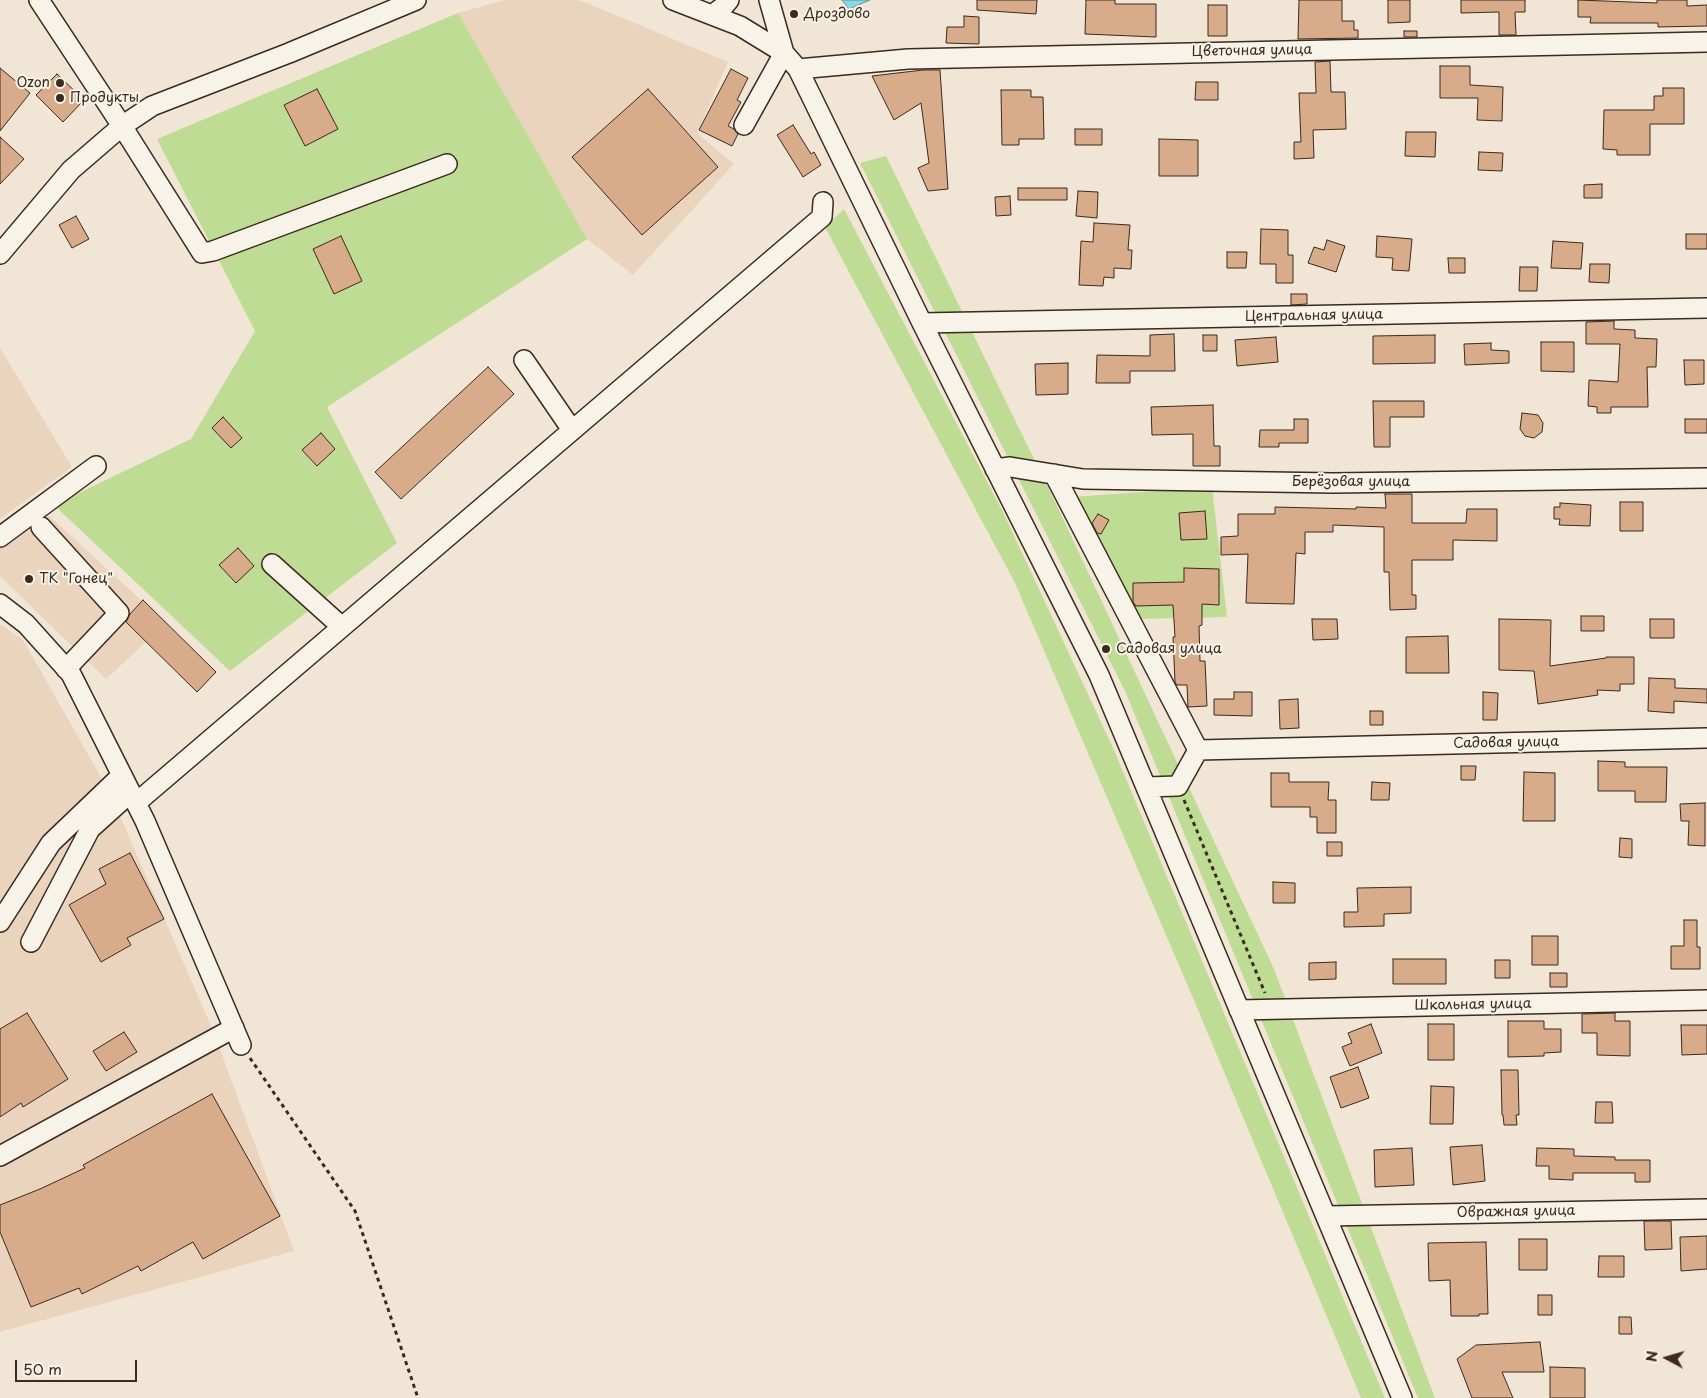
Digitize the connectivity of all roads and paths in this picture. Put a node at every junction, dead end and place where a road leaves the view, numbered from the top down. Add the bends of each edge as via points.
1 (39, 0) edge
2 (416, 0) edge
3 (673, 0) edge
4 (729, 0) edge
5 (769, 0) edge
6 (712, 15) junction
7 (1707, 42) edge
8 (784, 53) junction
9 (798, 69) junction
10 (122, 126) junction
11 (744, 126) dead end
12 (448, 164) dead end
13 (823, 202) dead end
14 (0, 254) edge
15 (1707, 308) edge
16 (922, 324) junction
17 (524, 360) dead end
18 (572, 430) junction
19 (96, 466) dead end
20 (995, 469) junction
21 (1054, 474) junction
22 (1707, 478) edge
23 (41, 527) dead end
24 (0, 537) edge
25 (272, 564) dead end
26 (0, 604) edge
27 (342, 626) junction
28 (66, 669) junction
29 (1707, 738) edge
30 (1198, 750) junction
31 (122, 775) junction
32 (1178, 786) junction
33 (1146, 787) junction
34 (133, 798) junction
35 (0, 922) edge
36 (31, 942) dead end
37 (1707, 1000) edge
38 (1272, 1009) junction
39 (1239, 1010) junction
40 (238, 1037) junction
41 (0, 1156) edge
42 (1707, 1208) edge
43 (1326, 1216) junction
44 (418, 1398) edge
45 (1402, 1398) edge

1 - 10 street
2 - 10 street via 152,106
3 - 6 street
4 - 6 street
5 - 8 street
6 - 8 street via 740,26
7 - 9 street, Цветочная улица via 908,58
8 - 9 street
8 - 11 street
9 - 16 street
10 - 12 street via 202,253
10 - 14 street via 71,170
13 - 18 street via 822,216
15 - 16 street, Центральная улица
16 - 20 street
17 - 18 street
18 - 27 street
19 - 24 street
20 - 21 street, Берёзовая улица via 1010,467
20 - 33 street via 1100,675
21 - 22 street, Берёзовая улица via 1083,479 1333,483
21 - 30 street
23 - 28 street via 119,613
25 - 27 street
26 - 28 street via 26,624
27 - 34 street
28 - 31 street
29 - 30 street, Садовая улица
30 - 32 street
31 - 34 street
31 - 35 street via 51,843
32 - 33 street
32 - 38 path
33 - 39 street
34 - 36 street via 90,830
34 - 40 street
37 - 38 street, Школьная улица
38 - 39 street, Школьная улица
39 - 43 street
40 - 41 street
40 - 44 path via 355,1211
42 - 43 street, Овражная улица
43 - 45 street

